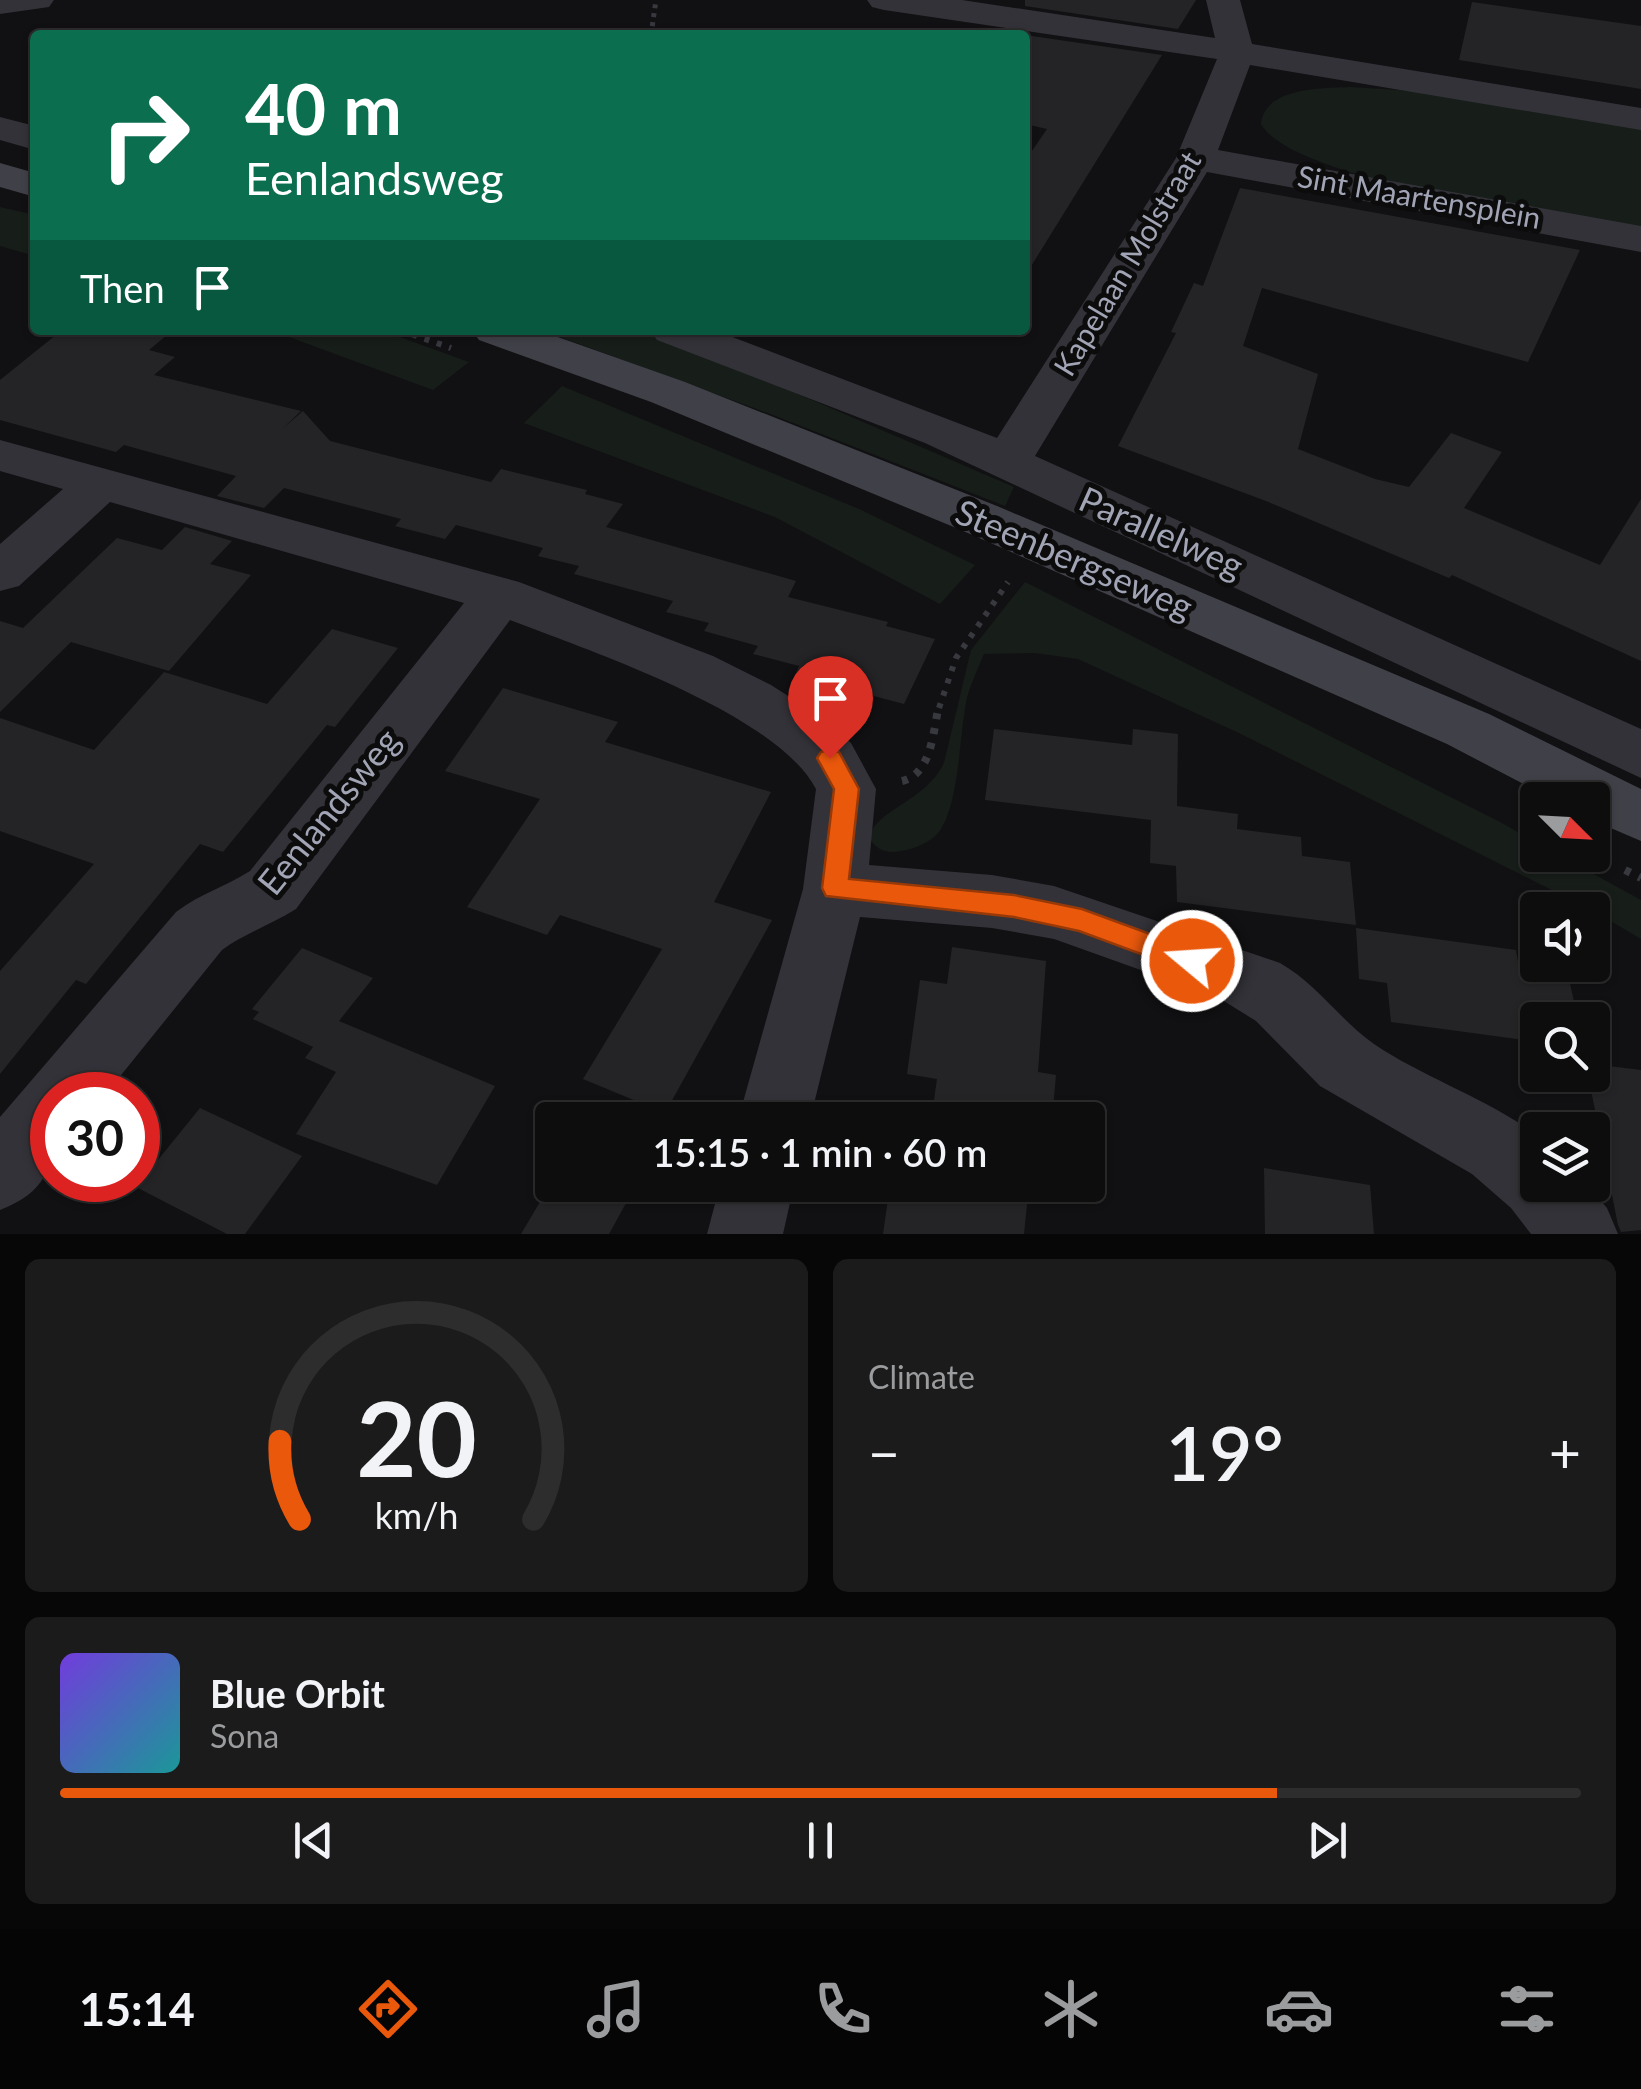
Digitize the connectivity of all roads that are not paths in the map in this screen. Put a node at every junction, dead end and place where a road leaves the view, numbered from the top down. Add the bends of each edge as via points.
1 (37, 0) edge
2 (884, 0) edge
3 (1223, 0) edge
4 (0, 4) edge
5 (1237, 53) junction
6 (1641, 119) edge
7 (0, 128) edge
8 (30, 137) edge
9 (1196, 158) junction
10 (0, 176) edge
11 (30, 185) edge
12 (1641, 239) edge
13 (510, 335) edge
14 (686, 335) edge
15 (0, 455) edge
16 (1006, 463) junction
17 (98, 485) junction
18 (0, 573) edge
19 (500, 595) junction
20 (1641, 754) edge
21 (1641, 817) edge
22 (835, 888) junction
23 (80, 1072) edge
24 (779, 1102) edge
25 (30, 1135) edge
26 (1520, 1170) edge
27 (0, 1175) edge
28 (753, 1202) edge
29 (1553, 1202) edge
30 (744, 1234) edge
31 (1580, 1234) edge

1 - 4 street
2 - 5 street
3 - 5 street
5 - 6 street
5 - 9 street, Kapelaan Molstraat
7 - 8 street
9 - 12 street, Sint Maartensplein
9 - 16 street, Kapelaan Molstraat
10 - 11 main road
13 - 21 main road, Steenbergseweg via 668,392 1041,546 1468,729
14 - 16 street, Parallelweg
15 - 17 street
16 - 20 street, Parallelweg
17 - 18 street
17 - 19 street
19 - 22 street via 693,670 804,735 830,758 846,789
19 - 23 street, Eenlandsweg via 274,890 228,910 199,932
22 - 24 street
22 - 26 street via 1014,906 1082,920 1223,970 1267,990 1355,1070 1456,1124
25 - 27 street
28 - 30 street
29 - 31 street

